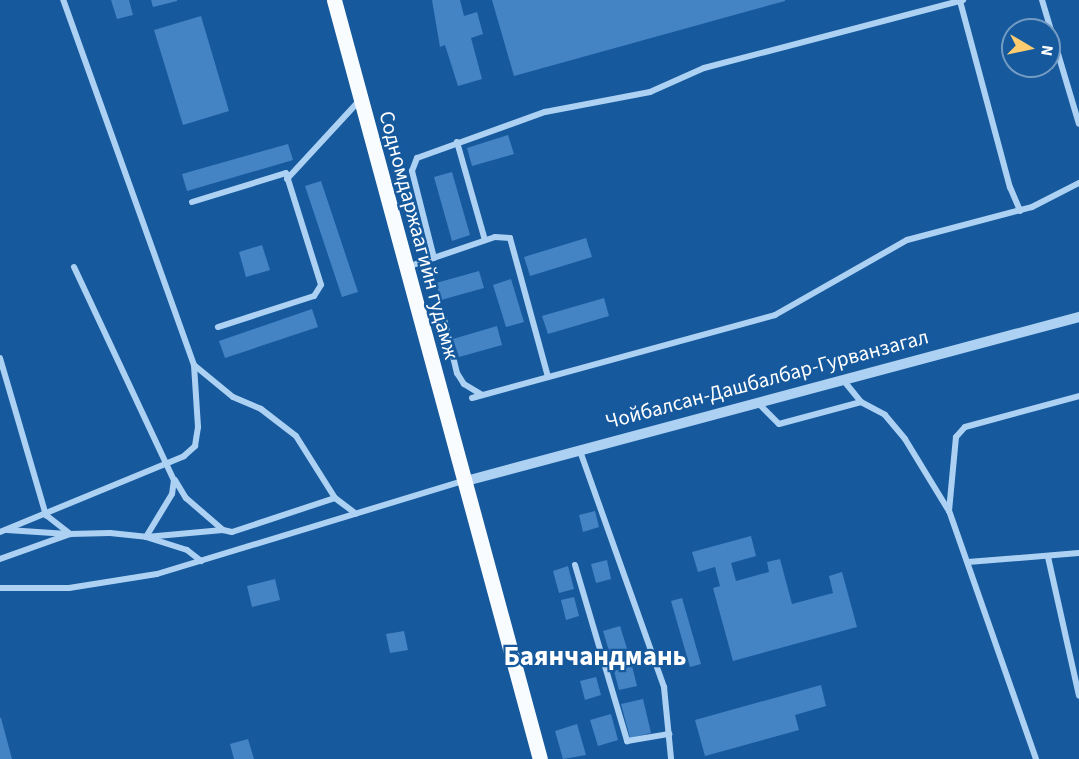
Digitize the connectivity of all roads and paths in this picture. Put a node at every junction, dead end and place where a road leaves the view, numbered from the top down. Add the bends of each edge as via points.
1 (63, 0) edge
2 (334, 0) edge
3 (962, 0) edge
4 (1042, 0) edge
5 (360, 100) junction
6 (1079, 124) edge
7 (457, 142) junction
8 (287, 178) junction
9 (1079, 183) edge
10 (192, 202) dead end
11 (1020, 210) junction
12 (485, 240) junction
13 (434, 258) junction
14 (74, 267) dead end
15 (407, 267) junction
16 (1079, 317) edge
17 (444, 319) dead end
18 (218, 327) dead end
19 (0, 358) edge
20 (194, 365) junction
21 (548, 377) junction
22 (844, 381) junction
23 (482, 395) junction
24 (1079, 396) edge
25 (472, 398) dead end
26 (861, 402) junction
27 (759, 404) junction
28 (580, 451) junction
29 (165, 463) junction
30 (174, 480) junction
31 (466, 481) junction
32 (335, 498) junction
33 (949, 511) junction
34 (356, 514) junction
35 (46, 515) junction
36 (1, 530) edge
37 (223, 530) junction
38 (70, 534) junction
39 (146, 537) junction
40 (1079, 553) edge
41 (1048, 557) junction
42 (0, 559) edge
43 (201, 561) junction
44 (968, 562) junction
45 (575, 565) dead end
46 (0, 588) edge
47 (1079, 696) edge
48 (669, 735) junction
49 (540, 759) edge
50 (671, 759) edge
51 (1036, 759) edge

1 - 20 street
2 - 5 main road, Содномдаржаагийн гудамж
3 - 7 street via 721,63 681,76 650,92 545,112
3 - 11 street via 1010,187
4 - 6 street
5 - 8 street
5 - 15 main road, Содномдаржаагийн гудамж
7 - 12 street
7 - 13 street via 417,158 412,171
8 - 10 street via 286,173
8 - 18 street via 321,285 315,296
9 - 11 street
11 - 21 street via 907,240 775,315
12 - 13 street
12 - 21 street via 504,235 510,238
13 - 15 street
14 - 29 street
15 - 31 main road, Содномдаржаагийн гудамж
16 - 22 street, Чойбалсан-Дашбалбар-Гурванзагал via 912,359
17 - 23 street via 457,373 464,384
19 - 35 street
20 - 29 street via 198,428 195,446 184,456
20 - 32 street via 233,397 261,409 296,436
21 - 23 street
22 - 26 street
22 - 27 street, Чойбалсан-Дашбалбар-Гурванзагал
23 - 25 street
24 - 33 street via 965,427 956,437
26 - 27 street via 779,424
26 - 33 street via 885,415 905,439
27 - 28 street, Чойбалсан-Дашбалбар-Гурванзагал
28 - 31 street, Чойбалсан-Дашбалбар-Гурванзагал
28 - 48 street via 664,687
29 - 30 street
29 - 35 street
30 - 37 street via 186,498
30 - 39 street via 172,494
31 - 34 street
31 - 49 main road, Содномдаржаагийн гудамж
32 - 34 street
32 - 37 street via 252,527
33 - 44 street
34 - 43 street
35 - 36 street
35 - 38 street
36 - 38 street
37 - 39 street
38 - 39 street
38 - 42 street
39 - 43 street via 187,550
40 - 41 street
41 - 44 street
41 - 47 street
43 - 46 street via 157,574 69,588
44 - 51 street
45 - 48 street via 627,741
48 - 50 street

